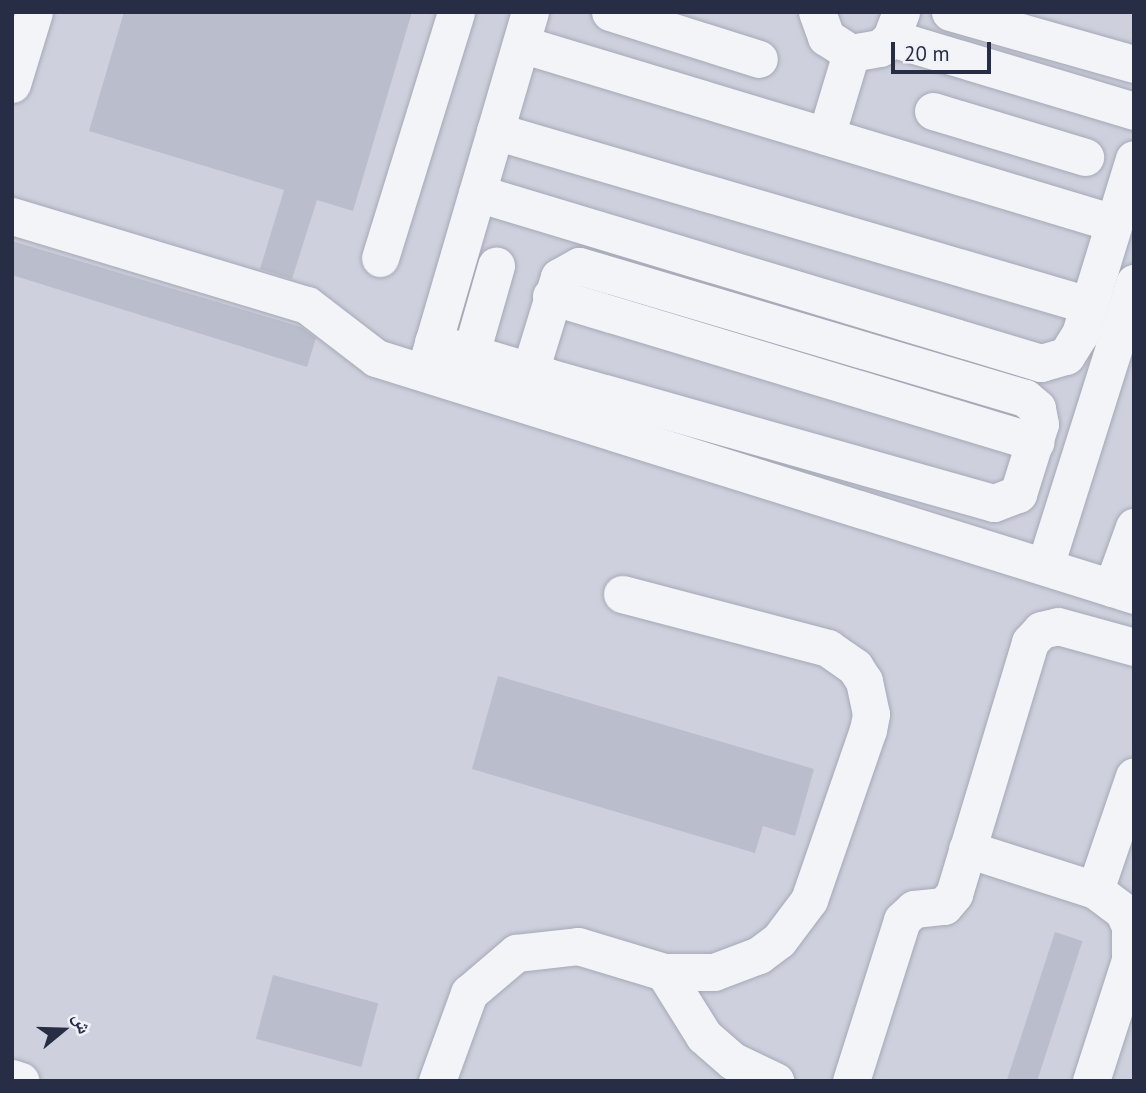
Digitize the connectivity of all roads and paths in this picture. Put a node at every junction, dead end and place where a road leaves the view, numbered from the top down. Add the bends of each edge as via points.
1 (34, 12) edge
2 (456, 12) edge
3 (610, 12) edge
4 (817, 12) edge
5 (950, 12) edge
6 (675, 22) edge
7 (896, 25) edge
8 (526, 28) edge
9 (1020, 32) junction
10 (851, 53) junction
11 (759, 59) dead end
12 (1134, 64) edge
13 (1008, 74) junction
14 (12, 85) edge
15 (933, 111) dead end
16 (1134, 111) edge
17 (993, 130) junction
18 (495, 131) junction
19 (826, 136) junction
20 (1086, 157) dead end
21 (1134, 159) edge
22 (477, 193) junction
23 (12, 216) edge
24 (1114, 223) junction
25 (380, 258) dead end
26 (496, 266) dead end
27 (1134, 283) edge
28 (1088, 305) junction
29 (471, 353) junction
30 (428, 358) junction
31 (530, 371) junction
32 (1134, 527) edge
33 (1045, 566) junction
34 (1123, 591) edge
35 (622, 594) dead end
36 (1134, 647) edge
37 (1134, 776) edge
38 (967, 849) junction
39 (1095, 890) junction
40 (664, 972) junction
41 (12, 1078) edge
42 (21, 1081) edge
43 (437, 1081) edge
44 (775, 1081) edge
45 (852, 1081) edge
46 (1091, 1081) edge

1 - 14 street
2 - 25 street
3 - 6 street
4 - 10 street via 825,37
5 - 9 street
6 - 11 street
7 - 10 street via 880,48
7 - 13 street
8 - 18 street
8 - 19 street
9 - 12 street
9 - 13 street
10 - 19 street
13 - 16 street
13 - 17 street
15 - 17 street
17 - 20 street
18 - 22 street
18 - 28 street
19 - 24 street
21 - 24 street
22 - 28 street via 1028,362 1054,362 1066,356 1080,334
22 - 30 street
23 - 30 street via 307,305 360,350
24 - 28 street
26 - 29 street
27 - 33 street
29 - 30 street
29 - 31 street
30 - 33 street
31 - 31 street via 551,296 1035,442 1018,494 994,503
32 - 34 street
33 - 34 street
35 - 40 street via 828,648 855,667 869,697 868,730 809,900 796,921 779,940 737,966 714,972
36 - 38 street via 1058,626 1035,635
37 - 39 street
38 - 39 street
38 - 45 street via 950,901 937,909 914,909 902,920
39 - 46 street via 1123,911 1133,944
40 - 43 street via 578,946 516,953 469,993
40 - 44 street via 704,1036 733,1061
41 - 42 street

